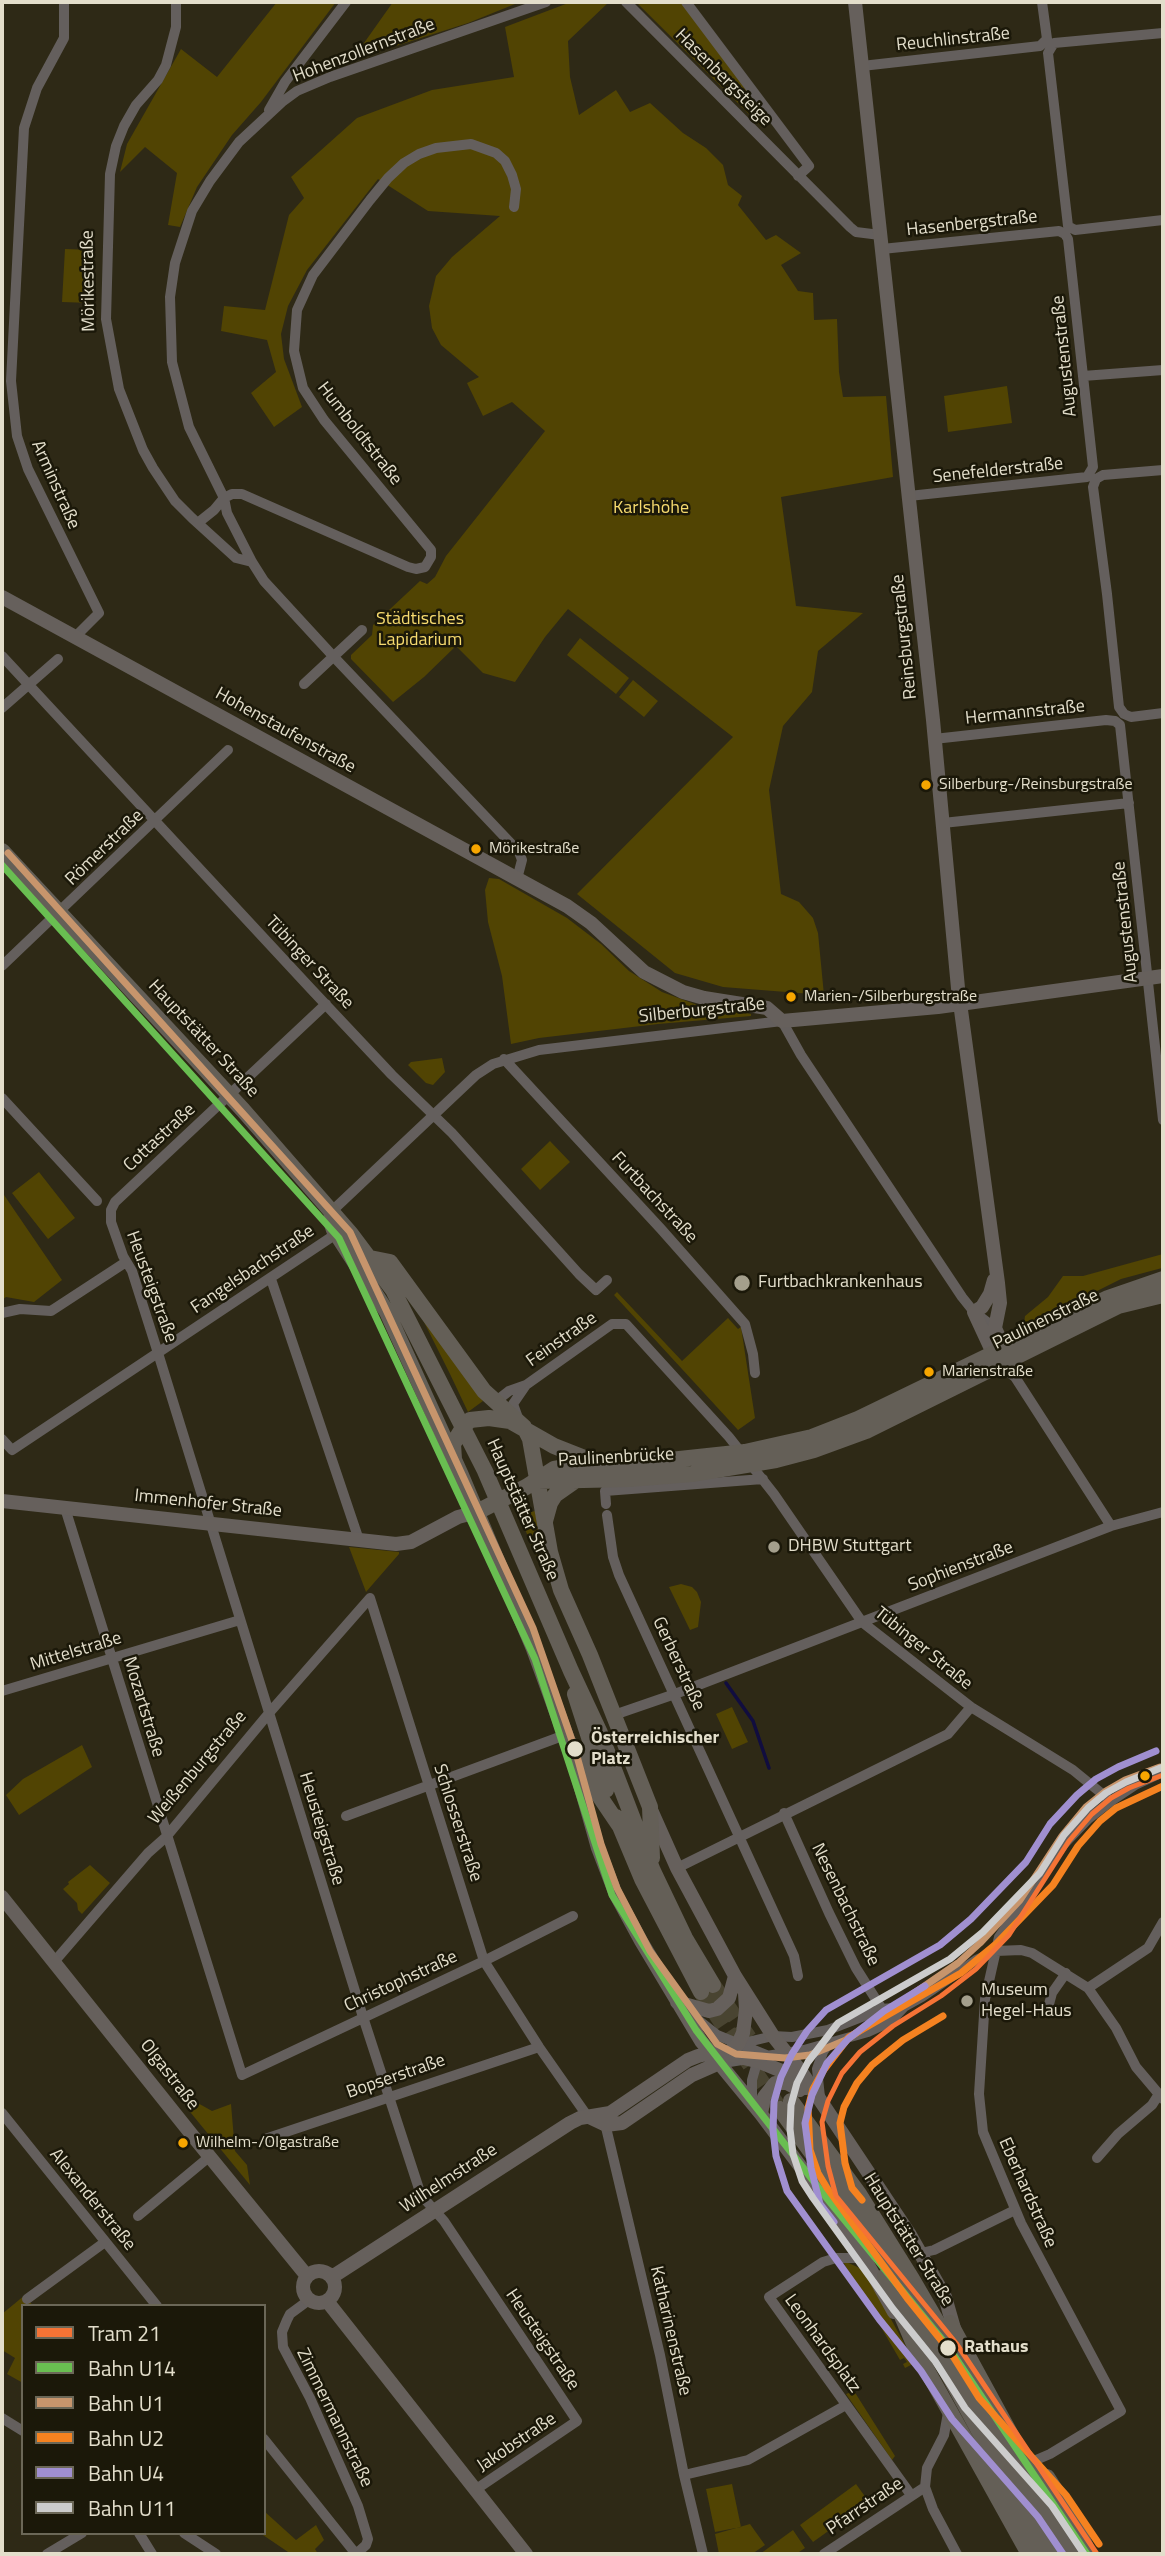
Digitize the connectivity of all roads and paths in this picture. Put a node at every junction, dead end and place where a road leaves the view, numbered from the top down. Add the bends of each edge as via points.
1 (64, 2) edge
2 (176, 2) edge
3 (346, 2) edge
4 (546, 2) edge
5 (626, 2) edge
6 (686, 2) edge
7 (855, 2) edge
8 (1042, 2) edge
9 (1163, 33) edge
10 (1048, 44) junction
11 (862, 66) junction
12 (267, 114) junction
13 (798, 176) junction
14 (514, 207) dead end
15 (1163, 220) edge
16 (1068, 231) junction
17 (881, 242) junction
18 (1163, 370) edge
19 (1083, 376) junction
20 (1163, 470) edge
21 (1093, 477) junction
22 (909, 496) junction
23 (224, 498) junction
24 (199, 522) junction
25 (252, 562) junction
26 (2, 597) edge
27 (362, 630) dead end
28 (75, 637) junction
29 (2, 656) edge
30 (333, 656) junction
31 (58, 659) dead end
32 (28, 684) junction
33 (304, 684) dead end
34 (2, 708) edge
35 (1163, 713) edge
36 (1121, 719) junction
37 (934, 738) junction
38 (228, 750) dead end
39 (1129, 803) junction
40 (156, 822) junction
41 (943, 823) junction
42 (2, 851) edge
43 (517, 879) junction
44 (60, 913) junction
45 (2, 966) edge
46 (1163, 976) edge
47 (1148, 979) junction
48 (326, 1004) junction
49 (960, 1004) junction
50 (782, 1021) junction
51 (504, 1059) junction
52 (229, 1095) junction
53 (2, 1098) edge
54 (434, 1116) junction
55 (1163, 1120) edge
56 (97, 1201) dead end
57 (111, 1210) joint
58 (332, 1211) junction
59 (336, 1234) junction
60 (370, 1258) junction
61 (126, 1262) junction
62 (995, 1268) junction
63 (271, 1279) junction
64 (1163, 1279) edge
65 (607, 1280) dead end
66 (596, 1290) joint
67 (1163, 1295) edge
68 (974, 1312) junction
69 (2, 1313) edge
70 (618, 1322) joint
71 (995, 1328) junction
72 (158, 1353) junction
73 (1003, 1356) junction
74 (755, 1373) dead end
75 (526, 1385) junction
76 (495, 1402) junction
77 (476, 1418) junction
78 (841, 1425) joint
79 (524, 1427) junction
80 (2, 1439) edge
81 (835, 1443) joint
82 (454, 1452) junction
83 (581, 1461) junction
84 (763, 1479) junction
85 (580, 1481) junction
86 (534, 1483) junction
87 (469, 1492) junction
88 (2, 1501) edge
89 (65, 1508) junction
90 (481, 1511) junction
91 (1163, 1511) edge
92 (458, 1517) junction
93 (545, 1521) junction
94 (211, 1524) junction
95 (1111, 1526) junction
96 (359, 1540) junction
97 (370, 1598) joint
98 (240, 1620) junction
99 (862, 1622) junction
100 (111, 1658) junction
101 (571, 1671) junction
102 (2, 1691) edge
103 (675, 1694) junction
104 (971, 1707) junction
105 (270, 1712) junction
106 (614, 1715) junction
107 (567, 1739) junction
108 (1163, 1772) edge
109 (428, 1786) junction
110 (1111, 1801) junction
111 (650, 1807) junction
112 (784, 1813) junction
113 (346, 1816) dead end
114 (619, 1825) junction
115 (740, 1836) junction
116 (166, 1837) junction
117 (677, 1868) junction
118 (653, 1871) junction
119 (2, 1897) edge
120 (573, 1916) dead end
121 (1163, 1922) edge
122 (996, 1951) junction
123 (484, 1961) junction
124 (54, 1962) junction
125 (1066, 1973) junction
126 (735, 1976) junction
127 (798, 1976) dead end
128 (1088, 1988) junction
129 (745, 1992) junction
130 (677, 2002) junction
131 (904, 2007) junction
132 (882, 2009) junction
133 (1047, 2012) dead end
134 (363, 2017) junction
135 (830, 2042) junction
136 (783, 2043) junction
137 (539, 2047) junction
138 (719, 2051) junction
139 (759, 2059) junction
140 (242, 2075) joint
141 (390, 2095) junction
142 (1161, 2097) edge
143 (822, 2104) junction
144 (757, 2109) junction
145 (2, 2113) edge
146 (599, 2119) junction
147 (264, 2139) dead end
148 (209, 2157) junction
149 (1097, 2158) dead end
150 (1015, 2210) junction
151 (435, 2212) junction
152 (138, 2216) dead end
153 (869, 2234) junction
154 (105, 2242) junction
155 (921, 2253) junction
156 (864, 2258) junction
157 (909, 2275) junction
158 (307, 2276) junction
159 (332, 2277) junction
160 (27, 2299) dead end
161 (309, 2300) junction
162 (327, 2301) junction
163 (155, 2304) edge
164 (907, 2332) junction
165 (955, 2332) junction
166 (948, 2371) junction
167 (947, 2403) junction
168 (846, 2405) junction
169 (2, 2418) edge
170 (577, 2421) joint
171 (21, 2430) edge
172 (1014, 2438) junction
173 (266, 2442) edge
174 (1036, 2460) junction
175 (684, 2475) junction
176 (925, 2487) junction
177 (475, 2490) junction
178 (911, 2495) junction
179 (79, 2535) edge
180 (140, 2535) edge
181 (187, 2535) edge
182 (1029, 2551) edge
183 (47, 2554) edge
184 (152, 2554) edge
185 (216, 2554) edge
186 (356, 2554) edge
187 (526, 2554) edge
188 (703, 2554) edge
189 (824, 2554) edge
190 (957, 2554) edge
191 (1046, 2554) edge
192 (1061, 2554) edge
193 (1076, 2554) edge
194 (1089, 2554) edge

1 - 28 street, Arminstraße via 64,38 37,88 24,128 11,381 17,436 28,469 99,613
2 - 24 street, Mörikestraße via 176,27 166,65 136,105 114,155 108,187 106,319 119,389 143,450 175,501
3 - 12 street via 285,82
4 - 12 street, Hohenzollernstraße via 314,83
5 - 13 street, Hasenbergsteige
6 - 13 street, Hasenbergsteige via 809,166
7 - 11 street, Reinsburgstraße
8 - 10 street, Augustenstraße
9 - 10 street, Reuchlinstraße
10 - 11 street, Reuchlinstraße
10 - 16 street, Augustenstraße
11 - 17 street, Reinsburgstraße
12 - 23 street, Hohenzollernstraße via 239,142 192,211 175,263 170,297 172,362 179,395 188,427
13 - 17 street, Hasenbergsteige via 856,232
14 - 23 street, Humboldtstraße via 512,175 496,153 471,145 419,154 370,200 313,275 297,310 294,351 303,388 431,550 430,562 425,567 408,567 242,494
15 - 16 street, Hasenbergstraße
16 - 17 street, Hasenbergstraße
16 - 19 street, Augustenstraße
17 - 22 street, Reinsburgstraße
18 - 19 street
19 - 21 street, Augustenstraße
20 - 21 street, Senefelderstraße
21 - 22 street, Senefelderstraße
21 - 36 street, Augustenstraße
22 - 37 street, Reinsburgstraße
23 - 24 street
23 - 25 street, Hohenzollernstraße
24 - 25 street, Mörikestraße via 236,558
25 - 30 street, Mörikestraße
26 - 28 street, Hohenstaufenstraße
27 - 30 street
28 - 43 street, Hohenstaufenstraße
29 - 32 street, Tübinger Straße
30 - 33 street
30 - 43 street, Mörikestraße via 519,852 522,860
31 - 32 street
32 - 34 street
32 - 40 street, Tübinger Straße
35 - 36 street, Hermannstraße
36 - 37 street, Hermannstraße
36 - 39 street, Augustenstraße
37 - 41 street, Reinsburgstraße
38 - 40 street, Römerstraße
39 - 41 street
39 - 47 street, Augustenstraße
40 - 44 street, Römerstraße
40 - 48 street, Tübinger Straße
41 - 49 street, Reinsburgstraße
42 - 44 main road, Hauptstätter Straße
43 - 50 street, Hohenstaufenstraße via 591,923 631,962 659,981 704,998 767,1008
44 - 45 street, Römerstraße
44 - 52 main road, Hauptstätter Straße
46 - 47 street, Silberburgstraße
47 - 49 street, Silberburgstraße
47 - 55 street, Augustenstraße
48 - 52 street, Cottastraße
48 - 54 street, Tübinger Straße
49 - 50 street, Silberburgstraße
49 - 62 street, Reinsburgstraße
50 - 51 street, Silberburgstraße via 539,1050
50 - 68 street
51 - 54 street, Silberburgstraße via 483,1069
51 - 74 street, Furtbachstraße via 745,1324
52 - 57 street, Cottastraße
52 - 58 main road, Hauptstätter Straße
53 - 56 street
54 - 58 street
54 - 66 street, Tübinger Straße
57 - 61 street, Heusteigstraße
58 - 59 main road
58 - 60 main road, Hauptstätter Straße
59 - 63 street, Fangelsbachstraße
59 - 82 main road via 387,1312
60 - 76 main road, Hauptstätter Straße via 390,1262
60 - 101 main road, Hauptstätter Straße via 405,1312 485,1471
61 - 69 street via 51,1311
61 - 72 street, Heusteigstraße
62 - 68 street, Reinsburgstraße via 994,1286
62 - 71 street, Reinsburgstraße via 1000,1303
63 - 72 street, Fangelsbachstraße
63 - 96 street
64 - 73 main road, Paulinenstraße via 1108,1298
65 - 66 street, Feinstraße
67 - 73 main road, Paulinenstraße via 1118,1306
68 - 71 street
68 - 73 street
70 - 75 street, Feinstraße
70 - 84 street, Tübinger Straße via 629,1327 712,1416
71 - 73 street
72 - 80 street, Fangelsbachstraße via 12,1450
72 - 94 street, Heusteigstraße
73 - 78 main road, Paulinenstraße
73 - 81 main road, Paulinenstraße via 890,1419
73 - 95 street
75 - 76 street, Feinstraße
75 - 79 street, Feinstraße via 513,1404
76 - 77 main road
76 - 79 main road
77 - 79 main road via 503,1419
77 - 82 main road via 458,1433
78 - 83 main road, Paulinenbrücke via 812,1437 745,1452 642,1463
79 - 83 main road
79 - 86 main road via 531,1443
81 - 85 main road, Paulinenbrücke via 776,1460 692,1474
82 - 87 main road
83 - 86 main road, Paulinenbrücke via 554,1469
84 - 99 street, Tübinger Straße
84 - 103 street, Gerberstraße via 605,1491 619,1575
85 - 86 main road, Paulinenbrücke
85 - 93 main road via 555,1494
86 - 90 main road
86 - 93 main road
87 - 90 main road
87 - 92 street
88 - 89 street, Immenhofer Straße
89 - 94 street, Immenhofer Straße
89 - 100 street, Mozartstraße
90 - 92 street
90 - 107 main road
91 - 95 street, Sophienstraße
92 - 96 street, Immenhofer Straße via 411,1542
93 - 106 main road via 561,1590
94 - 96 street, Immenhofer Straße
94 - 98 street, Heusteigstraße
95 - 99 street, Sophienstraße
97 - 105 street, Weißenburgstraße
97 - 109 street, Schlosserstraße
98 - 100 street, Mittelstraße
98 - 105 street, Heusteigstraße
99 - 103 street, Sophienstraße
99 - 104 street, Tübinger Straße
100 - 102 street, Mittelstraße
100 - 116 street, Mozartstraße
101 - 114 main road, Hauptstätter Straße via 581,1716
101 - 118 main road, Hauptstätter Straße
103 - 106 street, Sophienstraße
103 - 115 street, Gerberstraße
104 - 110 street, Tübinger Straße via 1073,1770
104 - 112 street via 948,1734
105 - 116 street, Weißenburgstraße
105 - 134 street, Heusteigstraße
106 - 111 main road
107 - 109 street
107 - 114 main road
107 - 130 street via 616,1895
108 - 110 street, Eberhardstraße
109 - 113 street
109 - 123 street, Schlosserstraße
110 - 122 street, Eberhardstraße via 1064,1844 999,1937
111 - 117 street
111 - 118 main road
112 - 115 street
112 - 132 street, Nesenbachstraße via 851,1958
114 - 118 main road, Hauptstätter Straße via 642,1879 707,1988
115 - 117 street
115 - 127 street, Gerberstraße via 794,1956
116 - 124 street, Weißenburgstraße
116 - 140 street, Mozartstraße
117 - 126 street
119 - 124 street, Olgastraße
120 - 123 street, Christophstraße
121 - 128 street via 1148,1948
122 - 125 street via 1026,1951
122 - 131 street
122 - 150 street, Eberhardstraße via 985,1999 979,2094 983,2132
123 - 134 street, Christophstraße
123 - 137 street, Schlosserstraße
124 - 148 street, Olgastraße
125 - 128 street
125 - 133 street via 1052,1993
126 - 129 street
126 - 130 street via 729,1998 717,2009
128 - 142 street via 1136,2067
129 - 136 street
129 - 138 street via 745,2022
130 - 138 street
130 - 138 street via 708,2029
131 - 132 street
131 - 135 street via 890,2022
132 - 136 street
134 - 140 street, Christophstraße
134 - 141 street, Heusteigstraße
135 - 136 street
135 - 143 street via 817,2069
136 - 138 street, Wilhelmstraße
136 - 139 street
136 - 143 street
137 - 141 street, Bopserstraße
137 - 146 street, Schlosserstraße
138 - 139 street
138 - 144 street
138 - 146 street, Wilhelmstraße via 688,2060
138 - 146 street, Wilhelmstraße via 622,2123
139 - 143 street via 789,2074
139 - 144 street via 752,2080
141 - 147 street, Bopserstraße
141 - 151 street, Heusteigstraße via 421,2195
142 - 149 street
143 - 144 street via 780,2081 769,2088
143 - 155 street
144 - 156 street
145 - 154 street, Alexanderstraße
146 - 151 street, Wilhelmstraße via 570,2123
146 - 175 street, Katharinenstraße via 660,2355
148 - 152 street
148 - 158 street, Olgastraße
150 - 155 street via 936,2250
150 - 174 street, Eberhardstraße via 1121,2411
151 - 159 street, Wilhelmstraße
151 - 170 street, Heusteigstraße
153 - 157 main road, Hauptstätter Straße via 786,2105 859,2194
153 - 164 main road
153 - 166 main road, Hauptstätter Straße
154 - 160 street
154 - 163 street, Alexanderstraße
155 - 165 street via 945,2297
156 - 164 street
156 - 168 street, Leonhardsplatz via 823,2262 769,2297
157 - 165 main road via 929,2290
157 - 192 main road, Hauptstätter Straße
158 - 159 street via 317,2271
158 - 161 street via 304,2291
159 - 162 street via 334,2293
161 - 162 street
161 - 186 street, Zimmermannstraße via 286,2320 283,2347 358,2506 368,2539
162 - 177 street
164 - 166 street
164 - 167 main road
165 - 172 main road
166 - 191 main road, Hauptstätter Straße
167 - 176 street via 947,2425 927,2468
167 - 182 main road
168 - 175 street via 748,2460
168 - 178 street, Leonhardsplatz
169 - 171 street
170 - 177 street, Jakobstraße
172 - 174 main road
172 - 193 main road
173 - 186 street
174 - 194 main road via 1073,2518
175 - 188 street, Katharinenstraße
176 - 178 street, Pfarrstraße
176 - 190 street
177 - 187 street
178 - 189 street, Pfarrstraße
179 - 183 street
180 - 184 street
181 - 185 street

